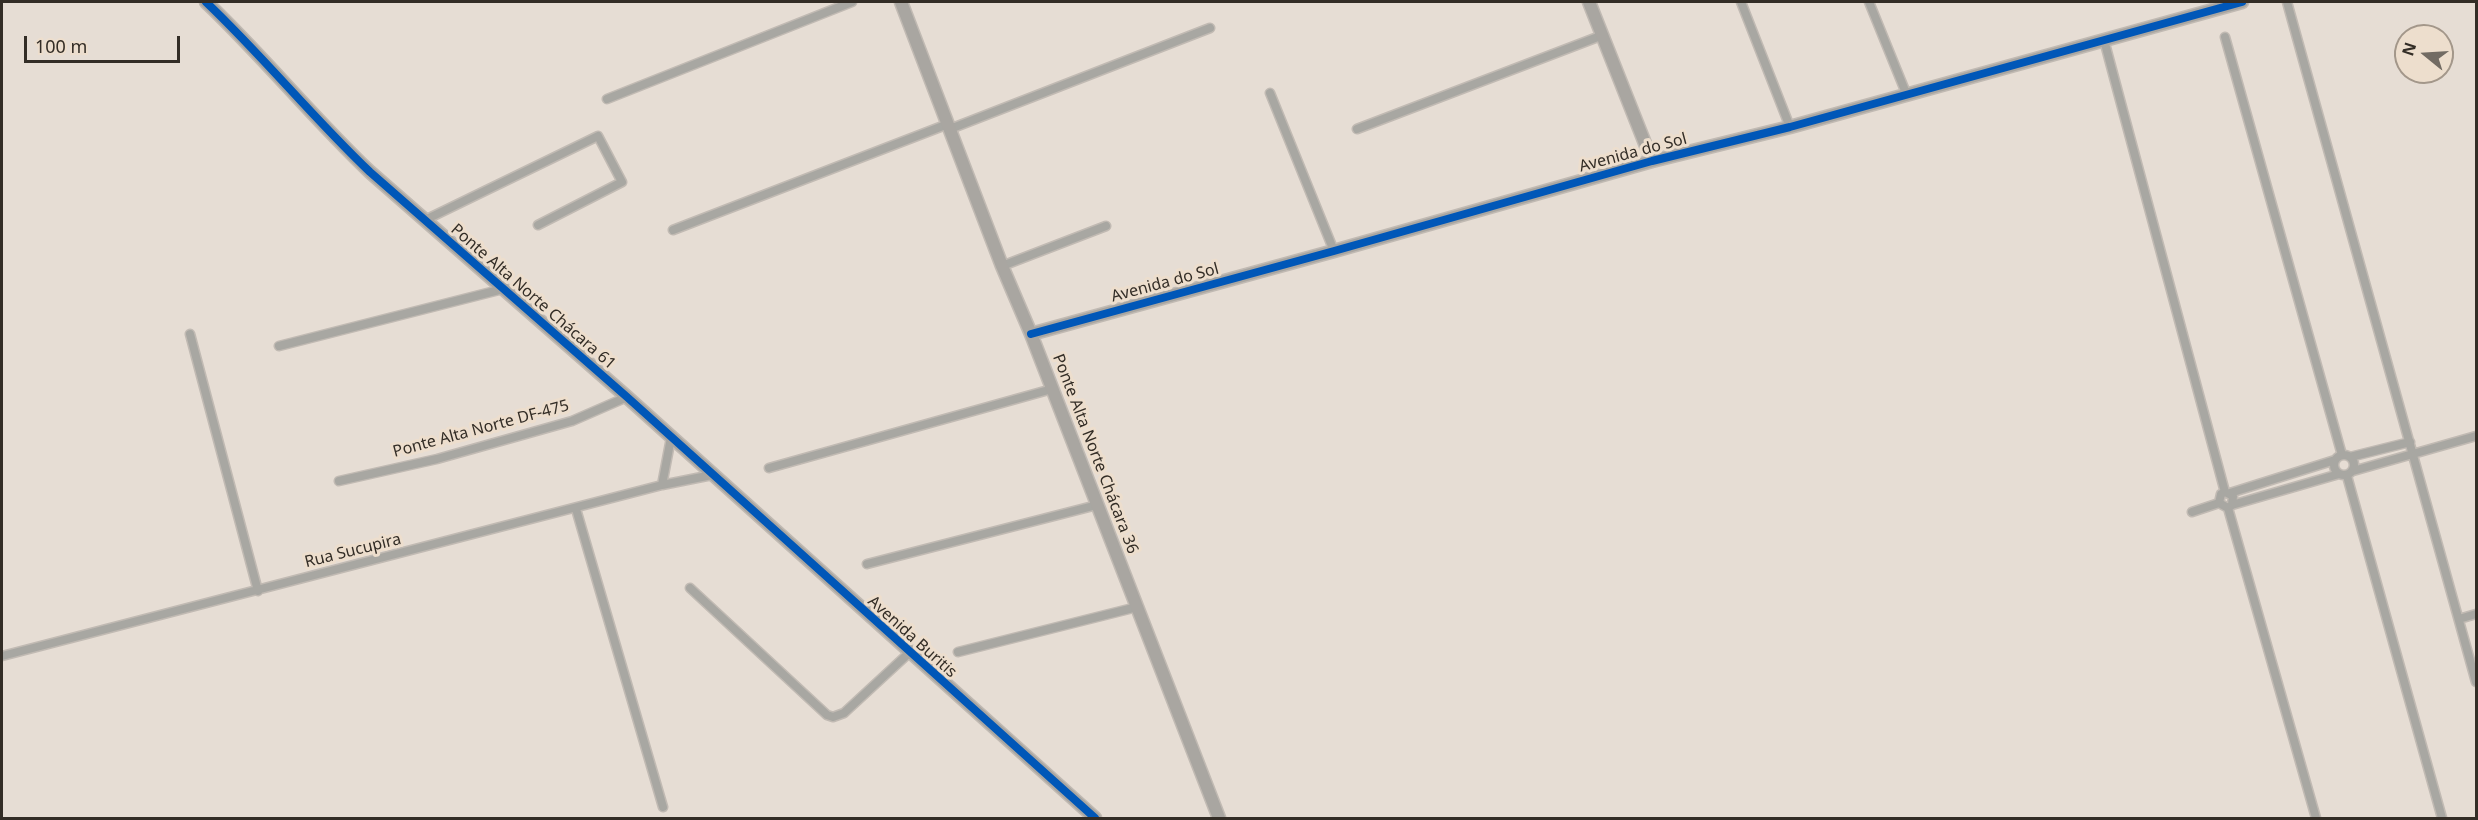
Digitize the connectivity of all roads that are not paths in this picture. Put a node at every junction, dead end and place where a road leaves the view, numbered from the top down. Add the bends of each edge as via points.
1 (206, 2) edge
2 (852, 2) edge
3 (901, 2) edge
4 (1589, 2) edge
5 (1741, 2) edge
6 (1869, 2) edge
7 (2242, 2) edge
8 (2287, 2) edge
9 (1210, 28) dead end
10 (1602, 35) junction
11 (2225, 37) dead end
12 (2104, 40) junction
13 (1270, 93) dead end
14 (1906, 93) junction
15 (607, 99) dead end
16 (949, 126) junction
17 (1790, 127) junction
18 (1357, 129) dead end
19 (1652, 161) junction
20 (425, 220) junction
21 (538, 225) dead end
22 (1106, 226) dead end
23 (673, 230) dead end
24 (1334, 251) junction
25 (1002, 266) junction
26 (503, 289) junction
27 (190, 334) dead end
28 (1031, 334) junction
29 (279, 346) dead end
30 (1052, 389) junction
31 (627, 397) junction
32 (2476, 436) edge
33 (672, 438) junction
34 (2410, 442) junction
35 (2378, 450) junction
36 (2413, 453) junction
37 (2342, 457) junction
38 (2381, 462) junction
39 (769, 468) dead end
40 (2346, 474) junction
41 (712, 475) junction
42 (339, 481) dead end
43 (662, 485) junction
44 (2228, 493) junction
45 (1097, 505) junction
46 (2227, 505) junction
47 (576, 508) junction
48 (2192, 512) dead end
49 (867, 564) dead end
50 (690, 588) dead end
51 (258, 591) junction
52 (1137, 607) junction
53 (2476, 614) edge
54 (2459, 619) junction
55 (958, 652) dead end
56 (909, 653) junction
57 (2, 656) edge
58 (2476, 682) edge
59 (663, 807) dead end
60 (1095, 819) edge
61 (1219, 819) edge
62 (2316, 819) edge
63 (2442, 819) edge

1 - 20 street, Ponte Alta Norte Chácara 61 via 336,140
2 - 15 street
3 - 16 street, Ponte Alta Norte Chácara 36
4 - 10 street
5 - 17 street
6 - 14 street
7 - 12 street, Avenida do Sol
8 - 34 street
9 - 16 street
10 - 18 street
10 - 19 street
11 - 37 street
12 - 14 street, Avenida do Sol
12 - 44 street
13 - 24 street
14 - 17 street, Avenida do Sol
16 - 23 street
16 - 25 street, Ponte Alta Norte Chácara 36
17 - 19 street, Avenida do Sol
19 - 24 street, Avenida do Sol
20 - 21 street via 598,136 622,182
20 - 26 street, Ponte Alta Norte Chácara 61
22 - 25 street
24 - 28 street, Avenida do Sol
25 - 28 street, Ponte Alta Norte Chácara 36
26 - 29 street
26 - 31 street, Ponte Alta Norte Chácara 61
27 - 51 street
28 - 30 street, Ponte Alta Norte Chácara 36
30 - 39 street
30 - 45 street, Ponte Alta Norte Chácara 36
31 - 33 street, Ponte Alta Norte Chácara 61
31 - 42 street, Ponte Alta Norte DF-475 via 572,421 437,459
32 - 36 street
33 - 41 street, Ponte Alta Norte Chácara 61
33 - 43 street
34 - 35 street
34 - 36 street
35 - 37 street
35 - 38 street
36 - 38 street
36 - 54 street
37 - 40 street via 2334,468
37 - 40 street via 2354,463
37 - 44 street
38 - 40 street
40 - 46 street
40 - 63 street
41 - 43 street, Rua Sucupira
41 - 56 street, Avenida Buritis
43 - 47 street, Rua Sucupira
44 - 46 street via 2234,496
44 - 46 street via 2221,494
45 - 49 street
45 - 52 street, Ponte Alta Norte Chácara 36
46 - 48 street
46 - 62 street
47 - 51 street, Rua Sucupira
47 - 59 street
50 - 56 street via 833,717 844,713
51 - 57 street, Rua Sucupira
52 - 55 street
52 - 61 street, Ponte Alta Norte Chácara 36
53 - 54 street
54 - 58 street
56 - 60 street, Avenida Buritis

